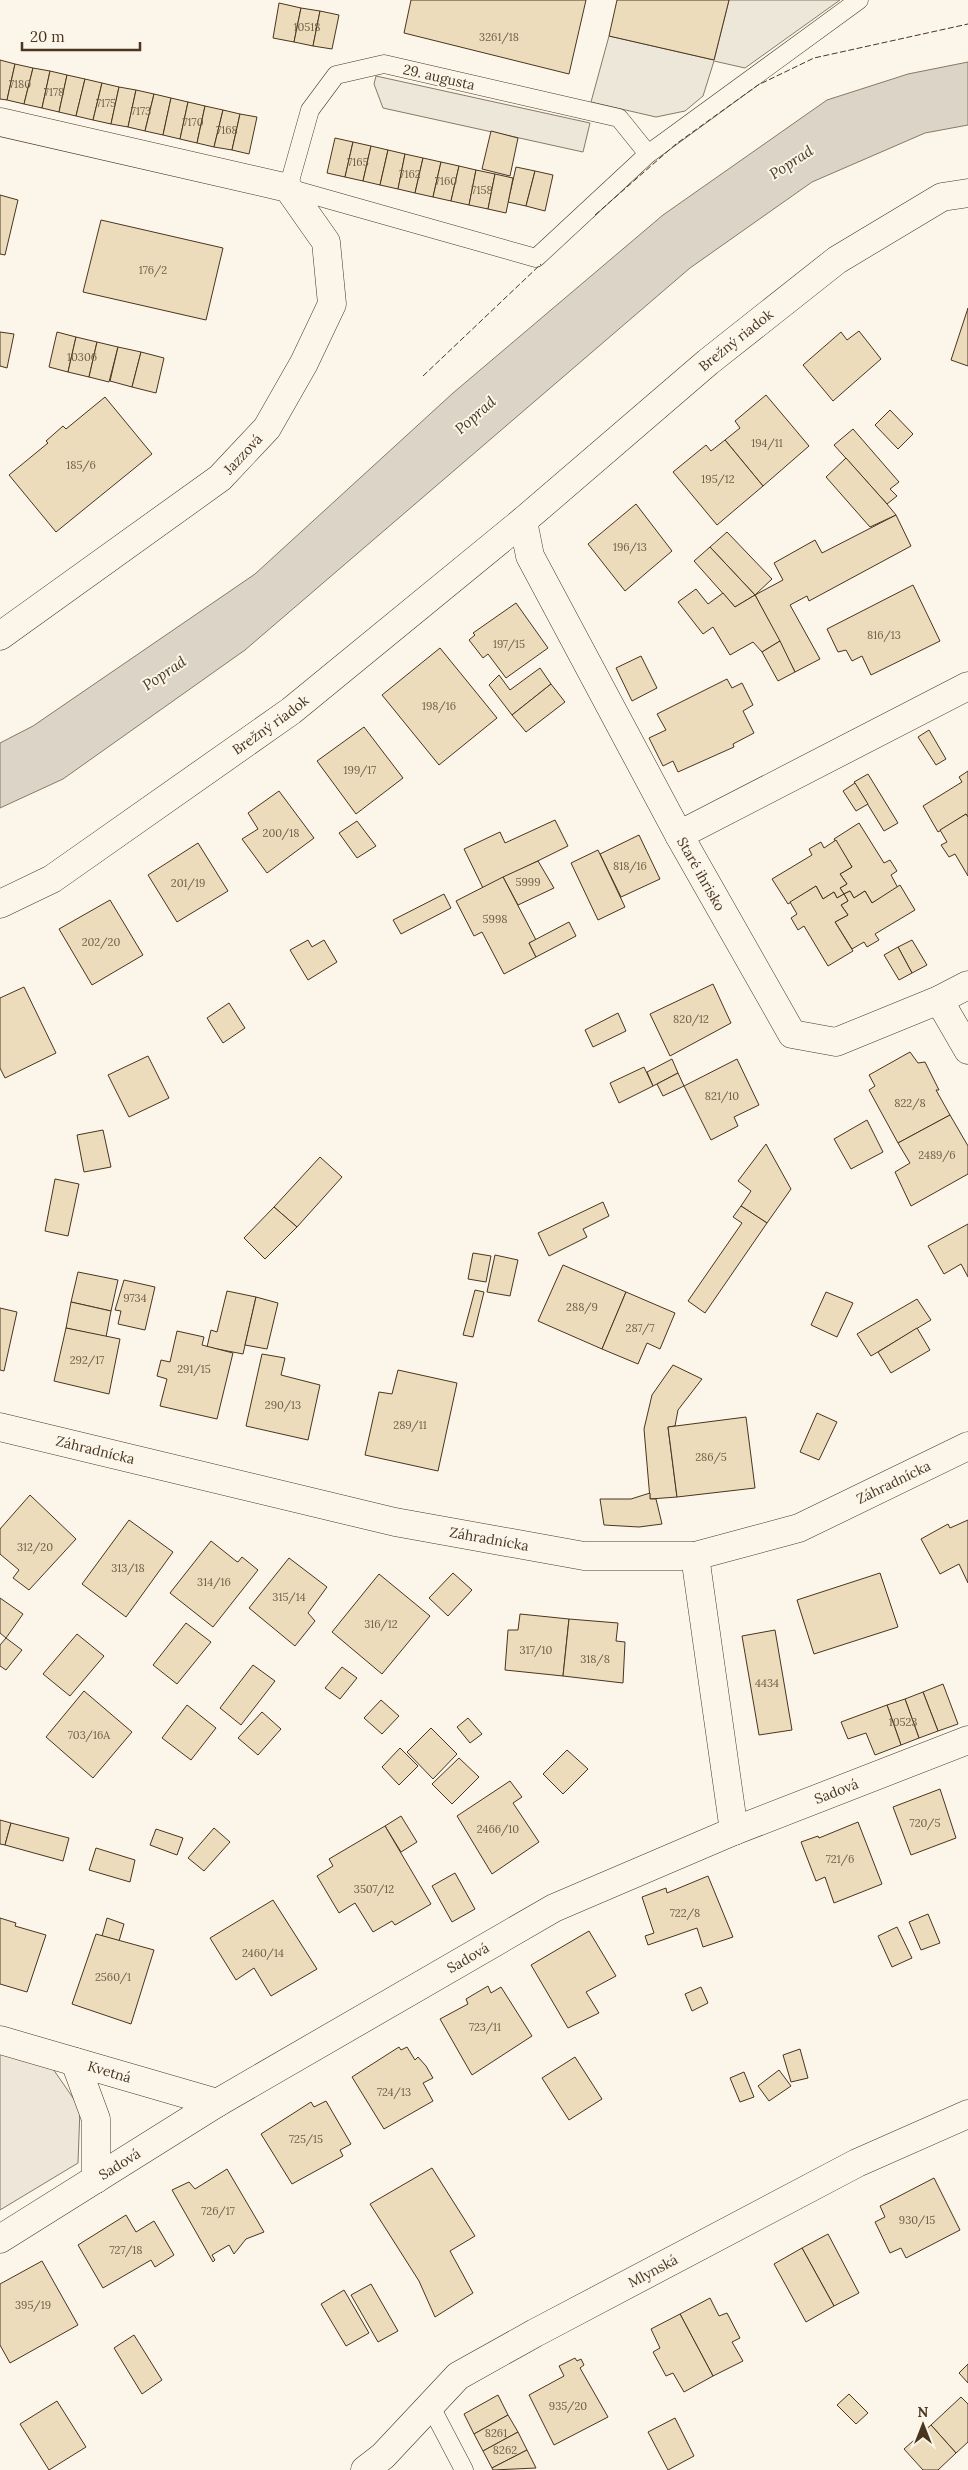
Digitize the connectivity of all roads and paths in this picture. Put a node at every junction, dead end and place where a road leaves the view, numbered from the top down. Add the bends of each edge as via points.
1 (859, 0) edge
2 (0, 122) edge
3 (648, 154) junction
4 (288, 188) junction
5 (968, 193) edge
6 (522, 521) junction
7 (0, 636) edge
8 (968, 686) edge
9 (679, 835) junction
10 (0, 904) edge
11 (968, 985) edge
12 (939, 1000) junction
13 (968, 1050) edge
14 (0, 1427) edge
15 (968, 1446) edge
16 (695, 1556) junction
17 (968, 1740) edge
18 (734, 1831) junction
19 (0, 2040) edge
20 (75, 2062) junction
21 (218, 2103) junction
22 (968, 2114) edge
23 (96, 2178) junction
24 (0, 2239) edge
25 (430, 2405) junction
26 (365, 2470) edge
27 (464, 2470) edge

1 - 3 lane
2 - 4 street
3 - 4 lane via 536,258
3 - 4 lane, 29. augusta via 619,118 384,64 336,76 310,110
4 - 7 street, Jazzová via 326,242 332,304 304,363 267,428 220,478
5 - 6 street, Brežný riadok via 942,197 837,260 708,362
6 - 9 street via 530,556
6 - 10 street, Brežný riadok via 291,711 52,879
8 - 9 street, Staré ihrisko
9 - 12 street, Staré ihrisko via 792,1034 836,1042
11 - 12 street, Staré ihrisko
12 - 13 street
14 - 16 street, Záhradnícka via 404,1523 584,1556
15 - 16 street, Záhradnícka via 799,1528
16 - 18 street
17 - 18 street, Sadová
18 - 21 street, Sadová via 554,1908
19 - 20 street, Kvetná
20 - 21 street, Kvetná
20 - 23 street via 96,2119
21 - 23 street, Sadová
22 - 25 street, Mlynská via 857,2163 535,2333 458,2376
23 - 24 street, Sadová
25 - 26 street, Mlynská via 383,2456
25 - 27 lane

